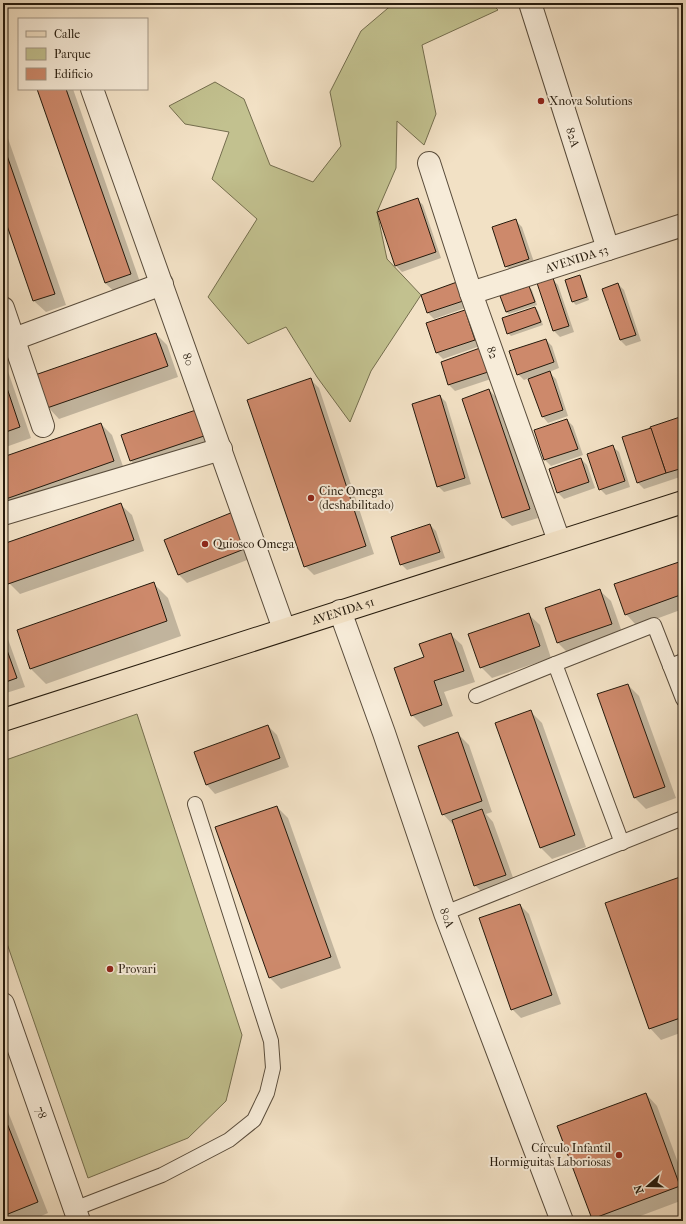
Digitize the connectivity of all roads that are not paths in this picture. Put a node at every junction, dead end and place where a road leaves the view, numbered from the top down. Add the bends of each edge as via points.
1 (530, 3) edge
2 (92, 90) edge
3 (428, 163) dead end
4 (683, 225) edge
5 (608, 249) junction
6 (162, 284) junction
7 (471, 293) junction
8 (3, 308) edge
9 (14, 339) junction
10 (43, 426) dead end
11 (221, 450) junction
12 (683, 502) edge
13 (3, 514) edge
14 (560, 541) junction
15 (340, 611) junction
16 (284, 629) junction
17 (555, 664) junction
18 (676, 664) edge
19 (476, 696) dead end
20 (683, 699) edge
21 (3, 720) edge
22 (194, 804) dead end
23 (683, 818) edge
24 (622, 843) junction
25 (445, 912) junction
26 (3, 1004) edge
27 (76, 1215) edge
28 (562, 1221) edge

1 - 5 street, 82A
2 - 6 street, 80
3 - 7 street, 82
4 - 5 street, AVENIDA 53
5 - 7 street, AVENIDA 53
6 - 9 street
6 - 11 street, 80
7 - 14 street, 82
8 - 9 street
9 - 10 street
11 - 13 street
11 - 16 street, 80
12 - 14 main road, AVENIDA 51
14 - 15 main road, AVENIDA 51
15 - 16 main road, AVENIDA 51
15 - 25 street, 80A
16 - 21 main road, AVENIDA 51
17 - 18 lane via 654,625
17 - 19 lane
17 - 24 lane
18 - 20 lane
22 - 27 lane via 271,1041 273,1068 267,1093 254,1120 229,1140
23 - 24 lane
24 - 25 lane
25 - 28 street, 80A
26 - 27 street, 78

